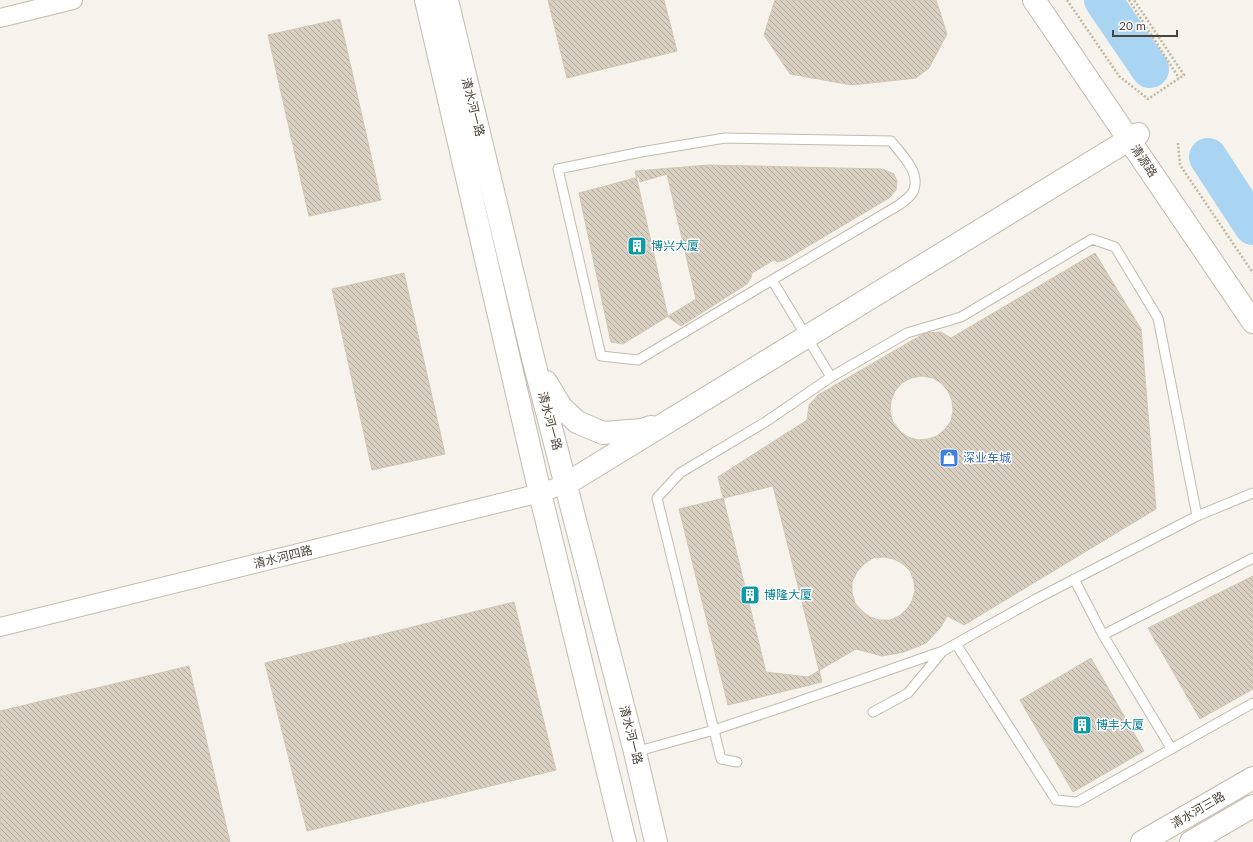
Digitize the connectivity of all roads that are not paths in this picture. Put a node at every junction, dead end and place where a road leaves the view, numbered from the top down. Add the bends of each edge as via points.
1 (73, 0) edge
2 (426, 0) edge
3 (447, 0) edge
4 (1034, 0) edge
5 (1047, 0) edge
6 (0, 18) edge
7 (1133, 137) junction
8 (772, 280) junction
9 (1253, 302) edge
10 (1253, 322) edge
11 (806, 337) junction
12 (534, 362) junction
13 (831, 377) junction
14 (665, 423) junction
15 (566, 484) junction
16 (540, 493) junction
17 (1253, 493) edge
18 (1197, 516) junction
19 (1253, 558) edge
20 (1074, 579) junction
21 (0, 628) edge
22 (1104, 635) junction
23 (956, 644) junction
24 (943, 651) junction
25 (1253, 702) edge
26 (873, 712) dead end
27 (714, 730) junction
28 (1171, 748) junction
29 (635, 752) junction
30 (737, 762) dead end
31 (1253, 778) edge
32 (1253, 806) edge
33 (626, 842) edge
34 (656, 842) edge
35 (1142, 842) edge
36 (1191, 842) edge

1 - 6 street
2 - 16 street, 清水河一路
3 - 12 street, 清水河一路
4 - 7 street, 清源路
5 - 7 street, 清源路
7 - 9 street, 清源路
7 - 10 street, 清源路
7 - 11 street
8 - 8 lane via 638,360 601,356 558,169 725,138 891,140 909,164 915,177 914,190 900,205
8 - 11 lane
11 - 13 lane
11 - 14 street
12 - 14 street via 561,407 577,422 603,433 642,430
12 - 15 street, 清水河一路
13 - 18 lane via 907,333 961,317 1092,239 1115,247 1158,318
13 - 27 lane via 767,421 680,473 657,498
14 - 15 street
15 - 16 street, 清水河四路
15 - 29 street, 清水河一路
16 - 21 street, 清水河四路
16 - 33 street, 清水河一路
17 - 18 lane
18 - 20 lane
19 - 22 lane
20 - 22 lane
20 - 23 lane
22 - 28 lane
23 - 24 lane
23 - 28 lane via 1056,800 1077,802
24 - 26 lane via 908,693
24 - 27 lane
25 - 28 lane
27 - 29 lane
27 - 30 lane via 721,759
29 - 34 street, 清水河一路
31 - 35 street, 清水河三路
32 - 36 street, 清水河三路

